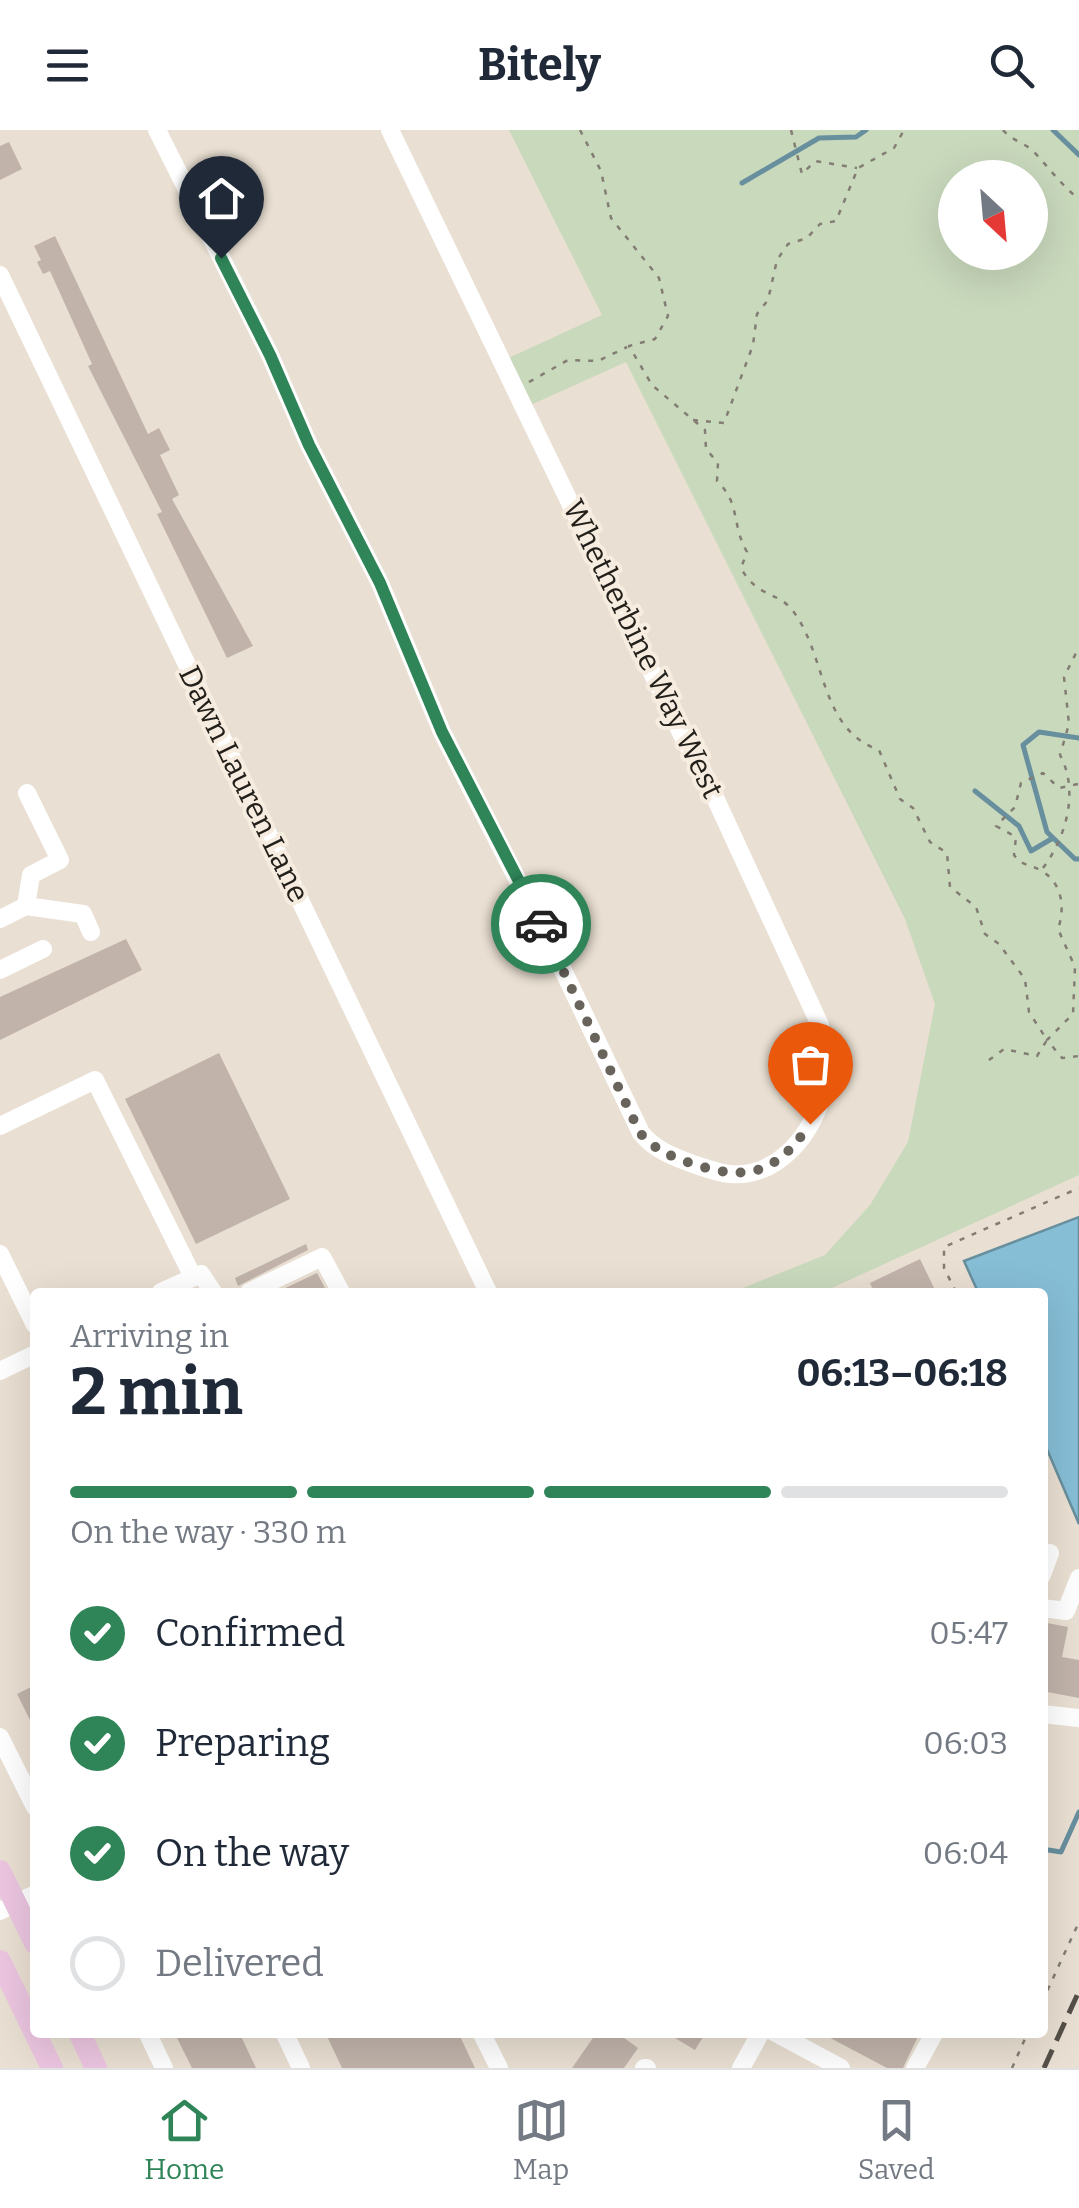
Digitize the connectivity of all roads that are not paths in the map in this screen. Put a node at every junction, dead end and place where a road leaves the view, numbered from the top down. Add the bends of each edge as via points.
1 (156, 130) edge
2 (390, 130) edge
3 (0, 276) edge
4 (27, 793) dead end
5 (26, 906) junction
6 (0, 919) edge
7 (92, 932) dead end
8 (44, 949) dead end
9 (0, 970) edge
10 (0, 1126) edge
11 (0, 1254) edge
12 (197, 1276) junction
13 (170, 1288) edge
14 (209, 1288) edge
15 (256, 1288) edge
16 (339, 1288) edge
17 (486, 1288) edge
18 (30, 1315) edge
19 (30, 1356) edge
20 (0, 1370) edge
21 (1050, 1552) dead end
22 (1048, 1558) edge
23 (1079, 1578) edge
24 (1048, 1609) edge
25 (1048, 1715) edge
26 (1079, 1718) edge
27 (0, 1737) edge
28 (28, 1775) edge
29 (0, 1871) edge
30 (17, 1903) edge
31 (30, 1931) edge
32 (0, 1961) edge
33 (30, 2023) edge
34 (37, 2038) edge
35 (82, 2038) edge
36 (149, 2038) edge
37 (287, 2038) edge
38 (484, 2038) edge
39 (758, 2038) edge
40 (799, 2038) edge
41 (932, 2038) edge
42 (52, 2068) edge
43 (96, 2068) edge
44 (164, 2068) edge
45 (301, 2068) edge
46 (498, 2068) edge
47 (741, 2068) edge
48 (841, 2068) edge
49 (916, 2068) edge

1 - 2 street, Whetherbine Way West via 640,1133 652,1146 713,1171 732,1175 770,1166 792,1150 819,1105 826,1069 820,1025
3 - 17 street, Dawn Lauren Lane
4 - 5 street via 60,860 30,875
5 - 6 street
5 - 7 street via 83,914
8 - 9 street
10 - 12 street via 95,1080
11 - 18 street
12 - 13 street
12 - 14 street
15 - 16 street via 322,1256
19 - 20 street
21 - 22 street
23 - 24 street via 1066,1611
25 - 26 street
27 - 28 street
29 - 30 main road
30 - 31 main road
32 - 33 main road
34 - 42 main road
35 - 43 main road
36 - 44 street
37 - 45 street
38 - 46 street
39 - 47 street
40 - 48 street
41 - 49 street

